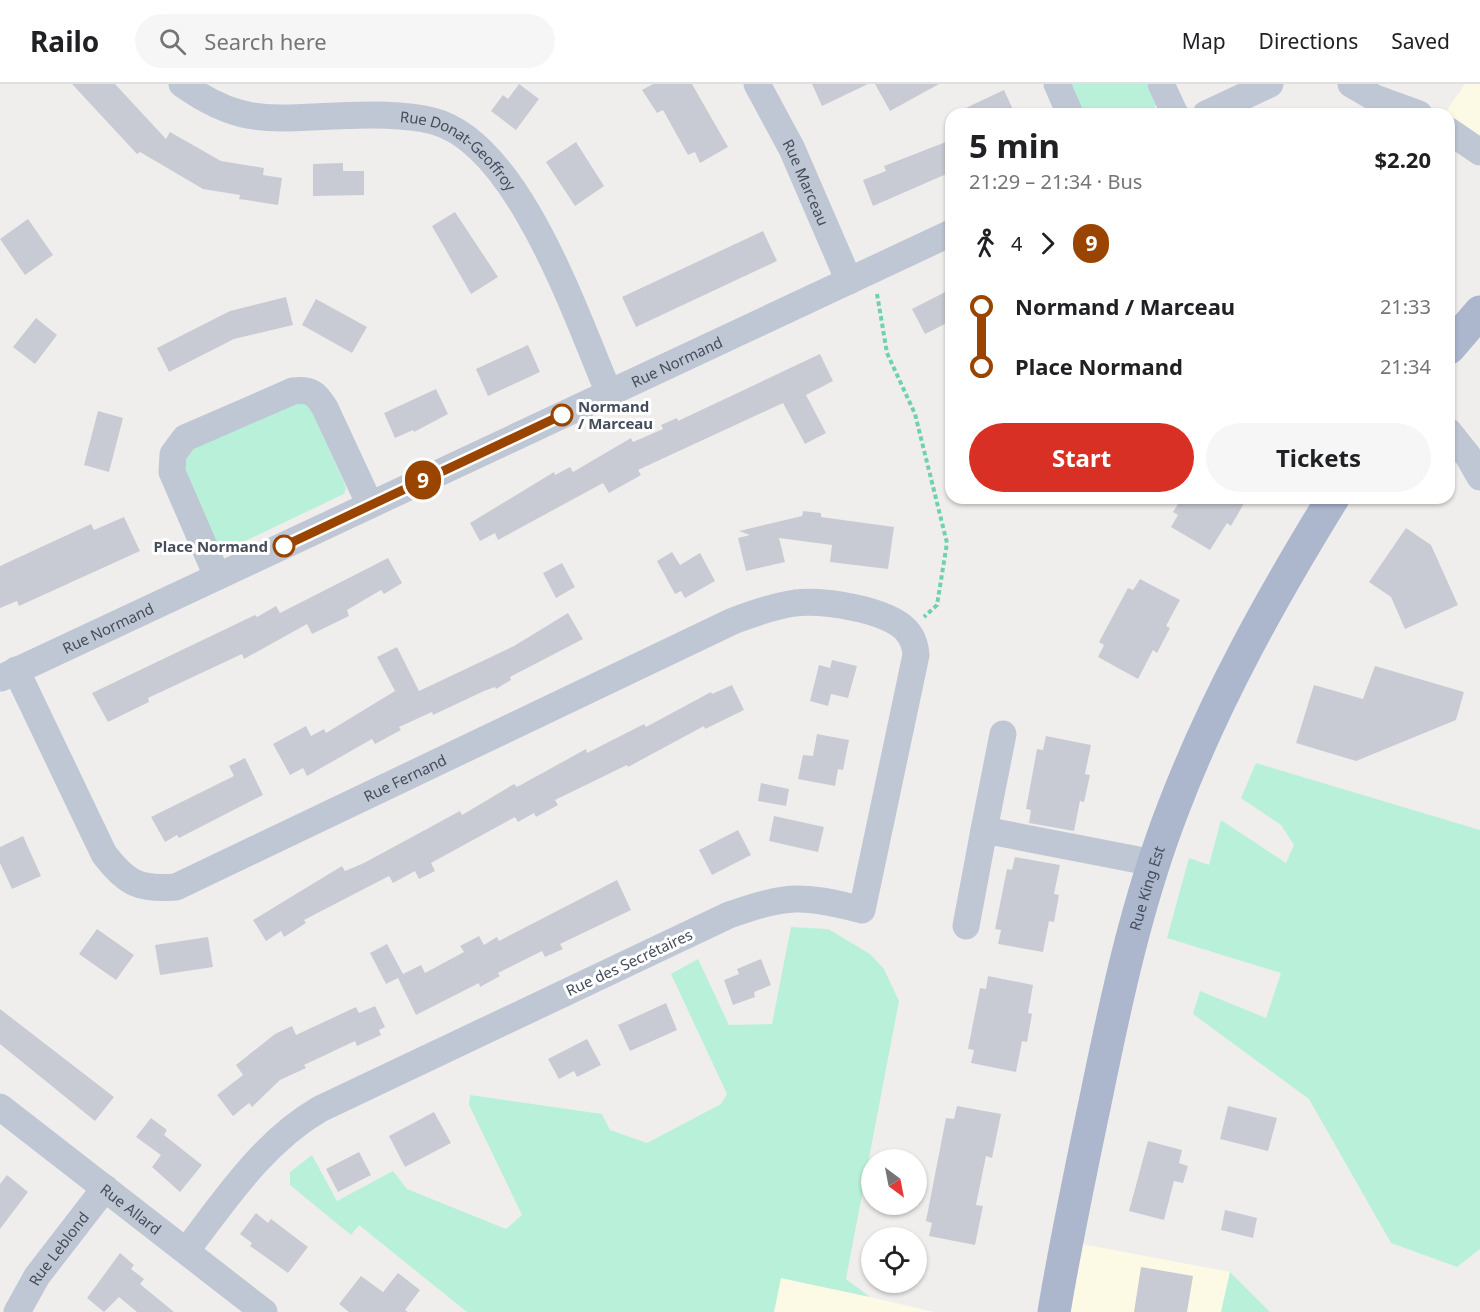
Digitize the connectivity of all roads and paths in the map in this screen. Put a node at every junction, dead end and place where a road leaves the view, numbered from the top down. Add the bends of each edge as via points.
1 (182, 84) edge
2 (758, 84) edge
3 (1057, 84) edge
4 (1161, 84) edge
5 (1270, 84) edge
6 (1351, 84) edge
7 (1067, 108) edge
8 (1172, 108) edge
9 (1219, 108) edge
10 (1402, 108) edge
11 (1455, 135) edge
12 (1480, 152) edge
13 (945, 237) edge
14 (873, 270) junction
15 (849, 281) junction
16 (1480, 312) edge
17 (1455, 341) edge
18 (609, 393) junction
19 (1455, 441) edge
20 (1480, 477) edge
21 (1329, 504) edge
22 (370, 505) junction
23 (217, 576) junction
24 (905, 628) junction
25 (8, 674) edge
26 (1003, 734) dead end
27 (984, 830) junction
28 (1154, 863) junction
29 (966, 926) dead end
30 (0, 1107) edge
31 (105, 1188) junction
32 (186, 1251) junction
33 (17, 1312) edge
34 (264, 1312) edge
35 (1054, 1312) edge

1 - 18 street, Rue Donat-Geoffroy via 220,108 261,120 366,115 422,120 469,140 502,174 526,210 549,252
2 - 15 street, Rue Marceau via 792,149
3 - 7 street
4 - 8 street
5 - 9 street
6 - 10 street
11 - 12 street
13 - 14 street, Rue Normand
14 - 15 street, Rue Normand
14 - 24 path via 887,353 915,414 947,543 937,605
15 - 18 street, Rue Normand
16 - 17 main road
18 - 22 street, Rue Normand
19 - 20 street
21 - 28 main road, Rue King Est via 1276,591 1240,660 1202,739
22 - 23 street, Rue Normand
22 - 23 street via 325,408 308,389 293,391 185,438 173,454 172,472
23 - 25 street, Rue Normand
24 - 25 street, Rue Fernand via 852,606 798,603 769,608 733,621 176,887 153,889 134,884 104,854
24 - 32 street, Rue des Secrétaires via 914,640 916,655 862,910 800,897 766,902 729,915 320,1109 281,1136 260,1157
26 - 27 street
27 - 28 street
27 - 29 street
28 - 35 main road, Rue King Est via 1112,1019
30 - 31 street, Rue Allard
31 - 32 street, Rue Allard
31 - 33 street, Rue Leblond via 37,1276
32 - 34 street, Rue Allard

